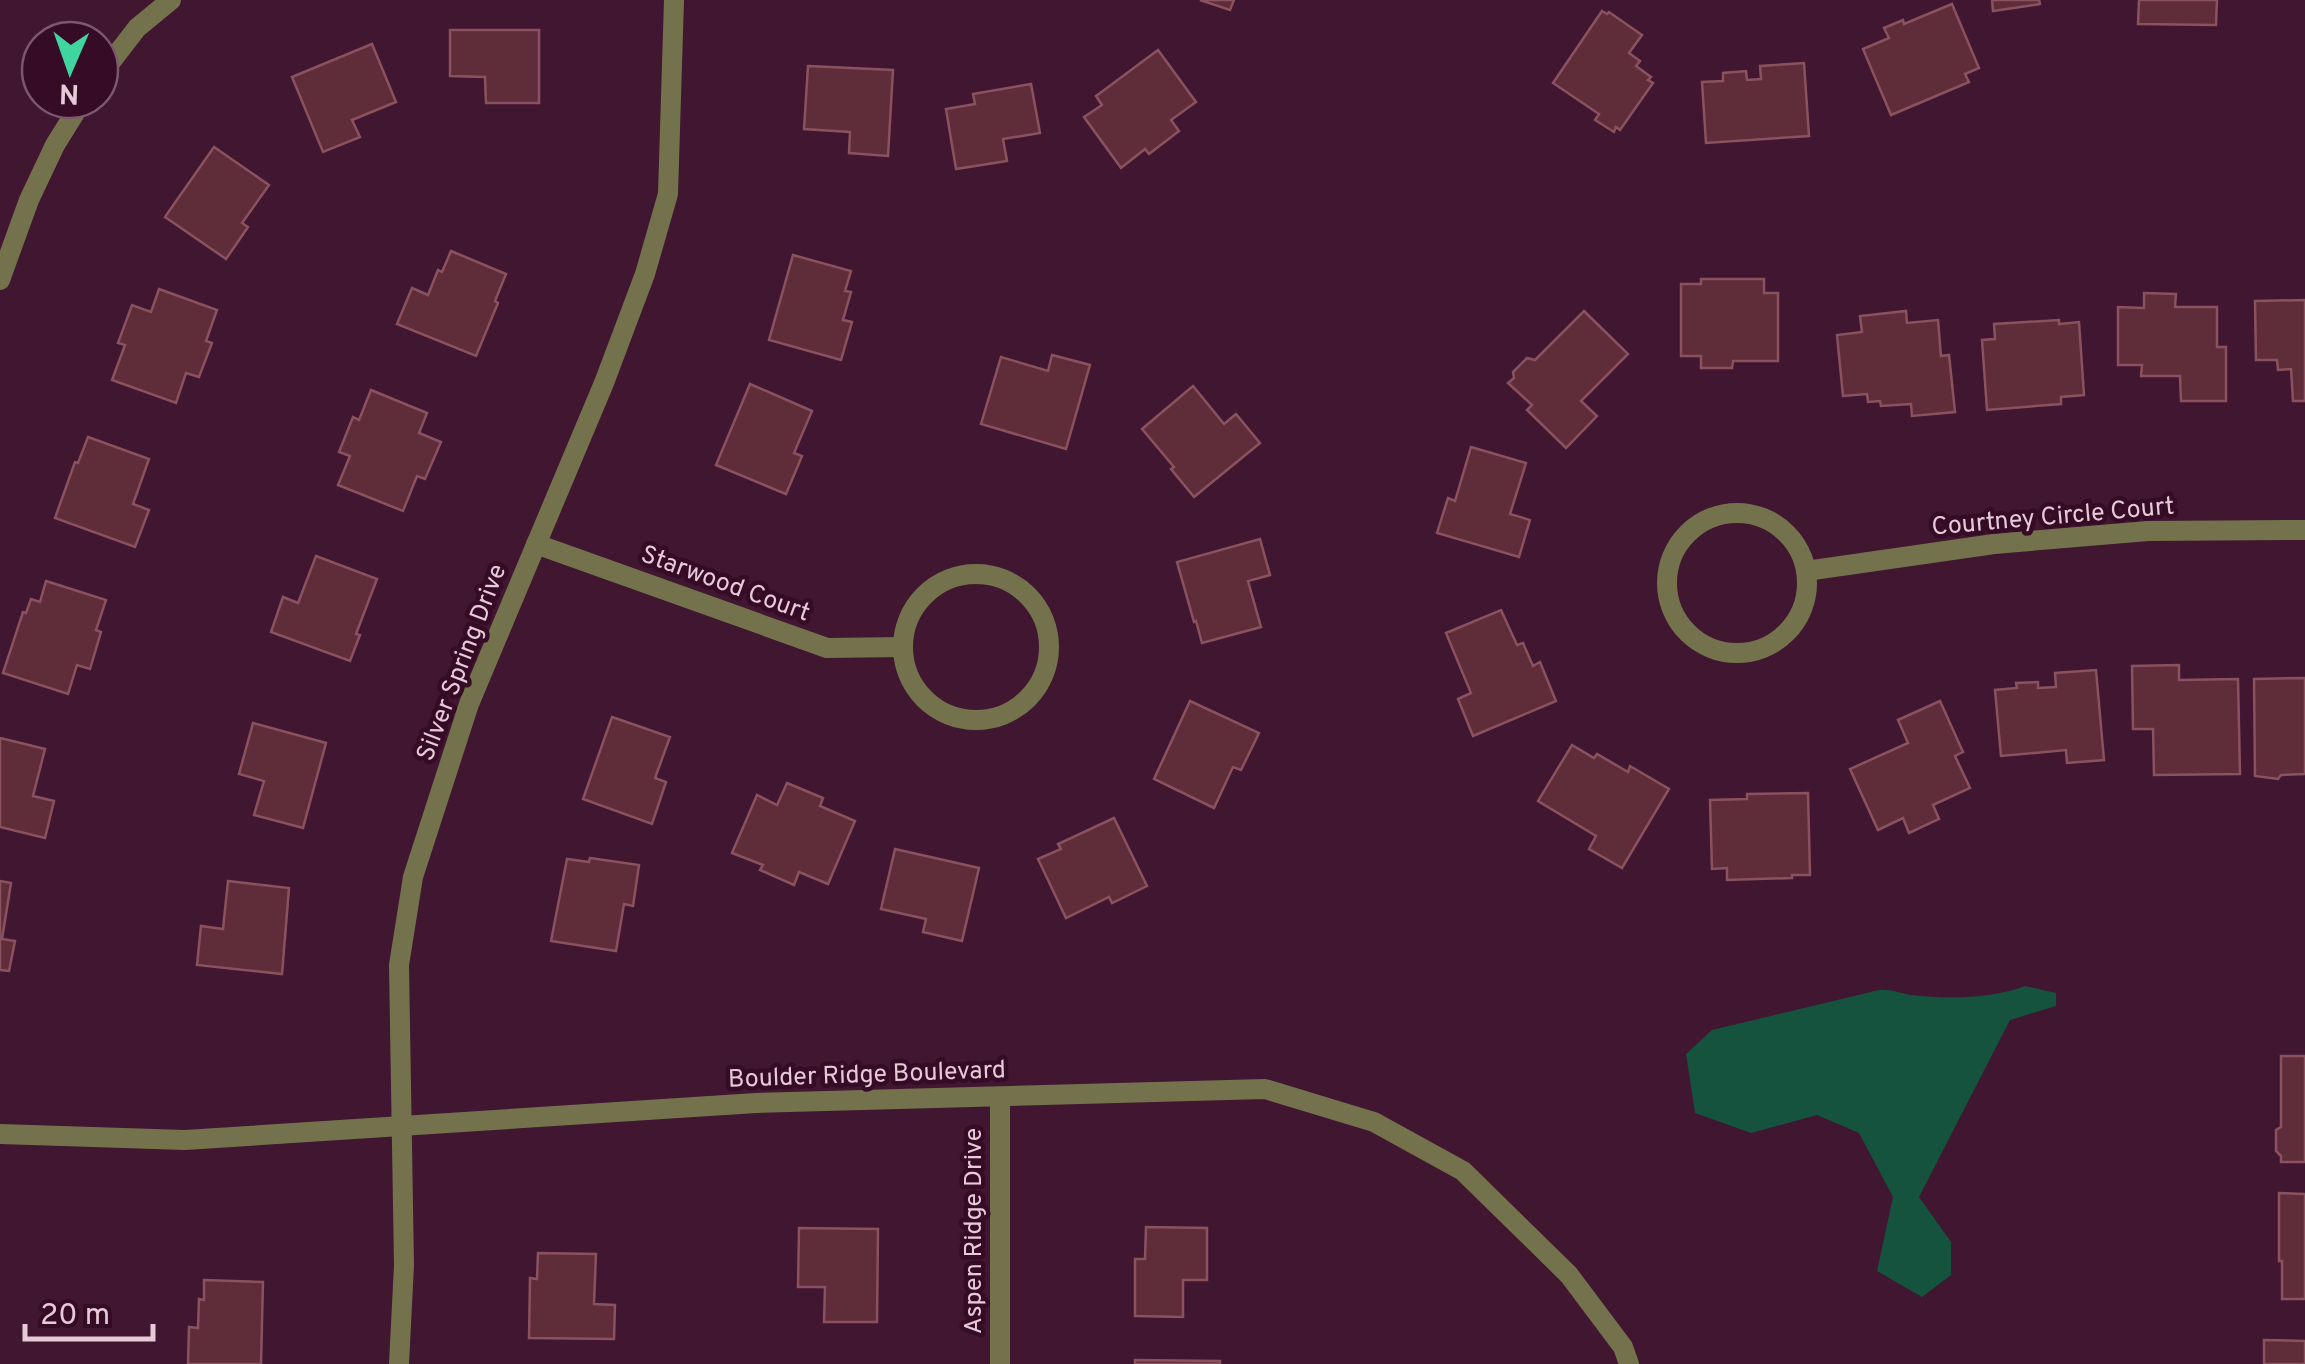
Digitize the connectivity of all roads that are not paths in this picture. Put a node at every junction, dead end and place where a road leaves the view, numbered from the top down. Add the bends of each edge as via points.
1 (171, 0) edge
2 (674, 0) edge
3 (120, 50) edge
4 (70, 120) edge
5 (0, 280) edge
6 (2305, 530) edge
7 (536, 544) junction
8 (1806, 571) junction
9 (902, 647) junction
10 (1000, 1098) junction
11 (403, 1126) junction
12 (0, 1134) edge
13 (400, 1364) edge
14 (1000, 1364) edge
15 (1629, 1364) edge

1 - 3 street
2 - 7 street, Silver Spring Drive via 668,194 604,383
4 - 5 street via 29,200
6 - 8 street, Courtney Circle Court via 2148,531
7 - 9 street, Starwood Court via 827,648
7 - 11 street, Silver Spring Drive via 469,704 413,877 398,965
8 - 8 street via 1782,529 1737,512 1692,529 1676,547 1667,570 1668,594 1688,634 1705,646 1749,652 1770,645 1794,623
9 - 9 street via 917,691 955,717 978,720 1002,716 1038,687 1049,640 1028,596 985,574 937,584 906,622
10 - 11 street, Boulder Ridge Boulevard via 756,1103
10 - 14 street, Aspen Ridge Drive
10 - 15 street, Boulder Ridge Boulevard via 1265,1089 1374,1122 1463,1171 1569,1275
11 - 12 street, Boulder Ridge Boulevard via 186,1140
11 - 13 street, Silver Spring Drive

